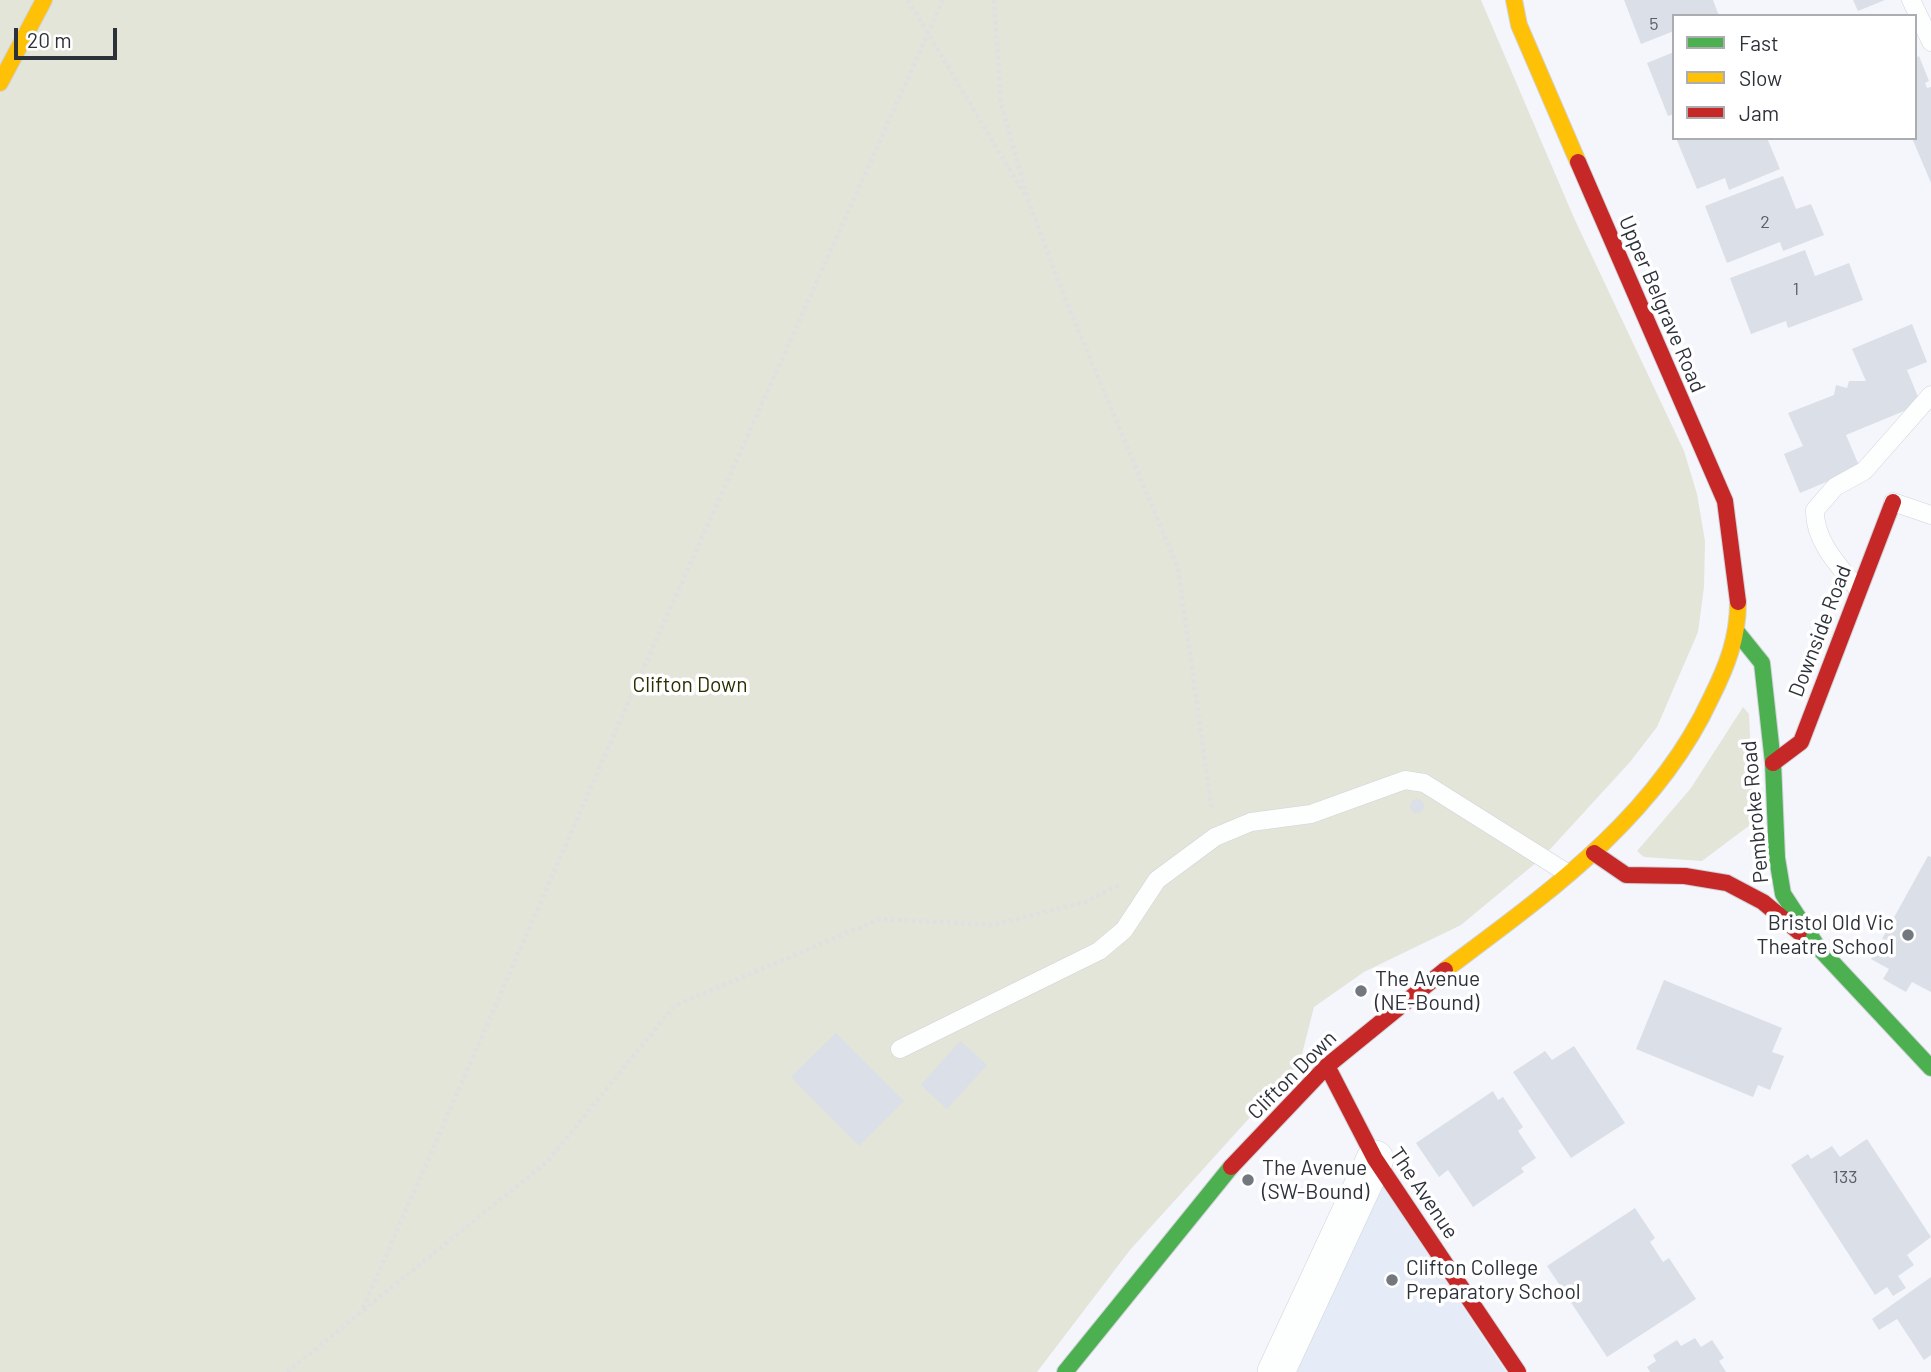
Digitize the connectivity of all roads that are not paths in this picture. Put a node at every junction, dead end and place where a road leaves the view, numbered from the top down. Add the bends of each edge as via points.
1 (44, 0) edge
2 (1514, 0) edge
3 (1911, 0) edge
4 (1931, 43) edge
5 (0, 83) edge
6 (1931, 394) edge
7 (1894, 502) joint
8 (1931, 514) edge
9 (1857, 589) junction
10 (1737, 632) junction
11 (1773, 763) junction
12 (1594, 853) junction
13 (1567, 873) junction
14 (1816, 946) junction
15 (900, 1049) dead end
16 (1327, 1066) junction
17 (1931, 1068) edge
18 (1375, 1159) junction
19 (1065, 1372) edge
20 (1276, 1372) edge
21 (1518, 1372) edge

1 - 5 main road
2 - 10 main road, Upper Belgrave Road via 1519,24 1725,501 1735,561
3 - 4 lane
6 - 9 lane via 1864,471 1835,487 1815,510 1814,523 1831,557
7 - 8 lane
7 - 9 main road, Downside Road
9 - 11 main road, Downside Road via 1801,742
10 - 11 main road, Pembroke Road via 1762,663
10 - 12 main road, Clifton Down via 1710,711 1690,742 1663,783
11 - 14 main road, Pembroke Road via 1783,894
12 - 13 main road, Clifton Down
12 - 14 main road via 1626,874 1727,883 1763,902
13 - 15 lane via 1424,783 1405,780 1311,814 1251,822 1215,836 1157,880 1124,930 1099,951
13 - 16 main road, Clifton Down
14 - 17 main road, Pembroke Road
16 - 18 main road, The Avenue
16 - 19 main road, Clifton Down via 1150,1262
18 - 20 street
18 - 21 main road, The Avenue

